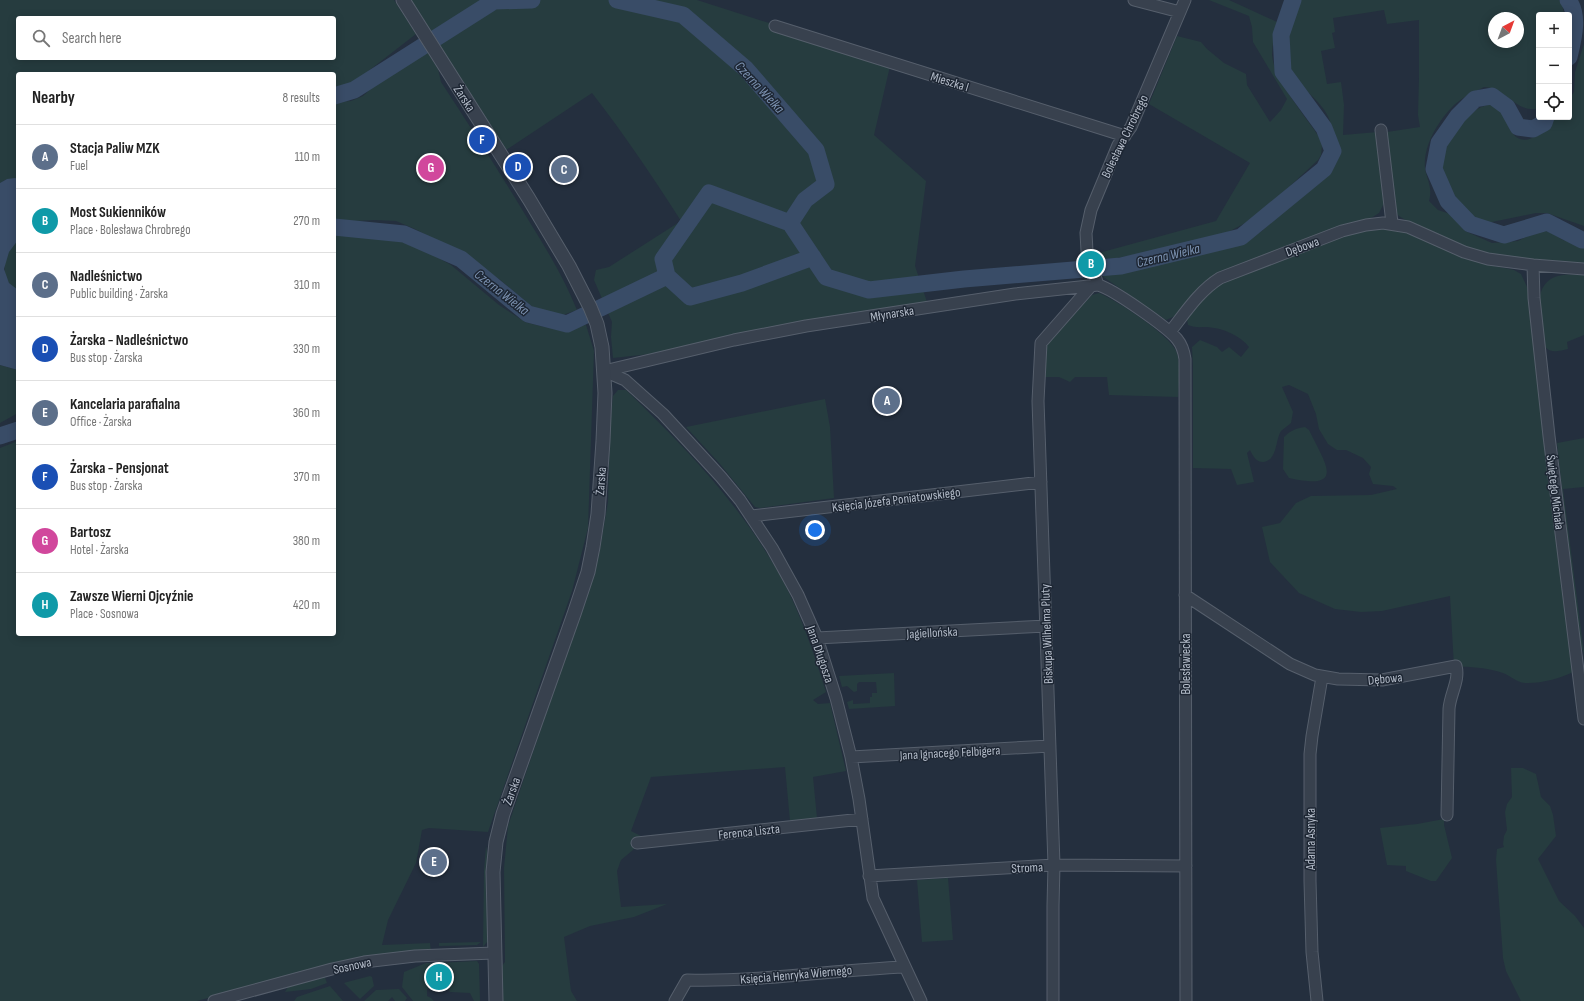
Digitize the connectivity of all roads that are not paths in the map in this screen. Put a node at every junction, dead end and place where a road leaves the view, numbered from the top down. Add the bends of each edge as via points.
1 (402, 0) edge
2 (1134, 0) edge
3 (1185, 0) edge
4 (1180, 12) junction
5 (775, 26) dead end
6 (1381, 130) dead end
7 (1125, 136) junction
8 (1392, 223) junction
9 (1533, 265) junction
10 (1584, 269) edge
11 (1095, 283) junction
12 (1170, 332) junction
13 (604, 371) junction
14 (1040, 482) junction
15 (752, 516) junction
16 (1185, 595) junction
17 (1046, 626) junction
18 (817, 638) junction
19 (1581, 668) edge
20 (1322, 677) junction
21 (1584, 719) edge
22 (1050, 746) junction
23 (851, 757) junction
24 (1447, 815) dead end
25 (862, 820) junction
26 (637, 843) dead end
27 (1054, 865) junction
28 (1186, 866) junction
29 (869, 876) junction
30 (494, 953) junction
31 (905, 967) junction
32 (214, 1001) edge
33 (496, 1001) edge
34 (676, 1001) edge
35 (921, 1001) edge
36 (1053, 1001) edge
37 (1186, 1001) edge
38 (1317, 1001) edge

1 - 13 street, Żarska via 569,266 597,324
2 - 4 street
3 - 4 street, Bolesława Chrobrego
4 - 7 street, Bolesława Chrobrego via 1133,123
5 - 7 street, Mieszka I
6 - 8 street
7 - 11 street, Bolesława Chrobrego via 1117,148 1091,210 1086,233 1087,251
8 - 9 street, Dębowa via 1488,259
8 - 12 street, Dębowa via 1366,225 1342,231 1220,278 1199,295
9 - 10 street
9 - 19 street, Świętego Michała via 1549,441
11 - 12 street via 1112,291
11 - 13 street, Młynarska via 806,326
11 - 14 street, Biskupa Wilhelma Pluty via 1041,343 1038,401
12 - 16 street, Bolesławiecka via 1182,347 1185,360
13 - 15 street, Jana Długosza via 625,380 663,414 700,452
13 - 30 street, Żarska via 603,441 593,547 588,572 574,614 498,831 493,872
14 - 15 street, Księcia Józefa Poniatowskiego
14 - 17 street, Biskupa Wilhelma Pluty
15 - 18 street, Jana Długosza via 788,576
16 - 20 street, Dębowa via 1290,664
16 - 28 street, Bolesławiecka
17 - 18 street, Jagiellońska
17 - 22 street, Biskupa Wilhelma Pluty
18 - 23 street, Jana Długosza
19 - 21 street, Świętego Michała
20 - 24 street, Dębowa via 1382,680 1456,666 1457,678 1449,709
20 - 38 street, Adama Asnyka via 1310,760 1312,952
22 - 23 street, Jana Ignacego Felbigera
22 - 27 street, Biskupa Wilhelma Pluty
23 - 25 street, Jana Długosza
25 - 26 street, Ferenca Liszta
25 - 29 street, Jana Długosza
27 - 28 street, Stroma
27 - 29 street, Stroma
27 - 36 street, Biskupa Wilhelma Pluty
28 - 37 street, Bolesławiecka
29 - 31 street, Jana Długosza via 873,898
30 - 32 street, Sosnowa via 396,957 364,962
30 - 33 street, Żarska
31 - 34 street, Księcia Henryka Wiernego via 722,981 687,980
31 - 35 street, Jana Długosza

